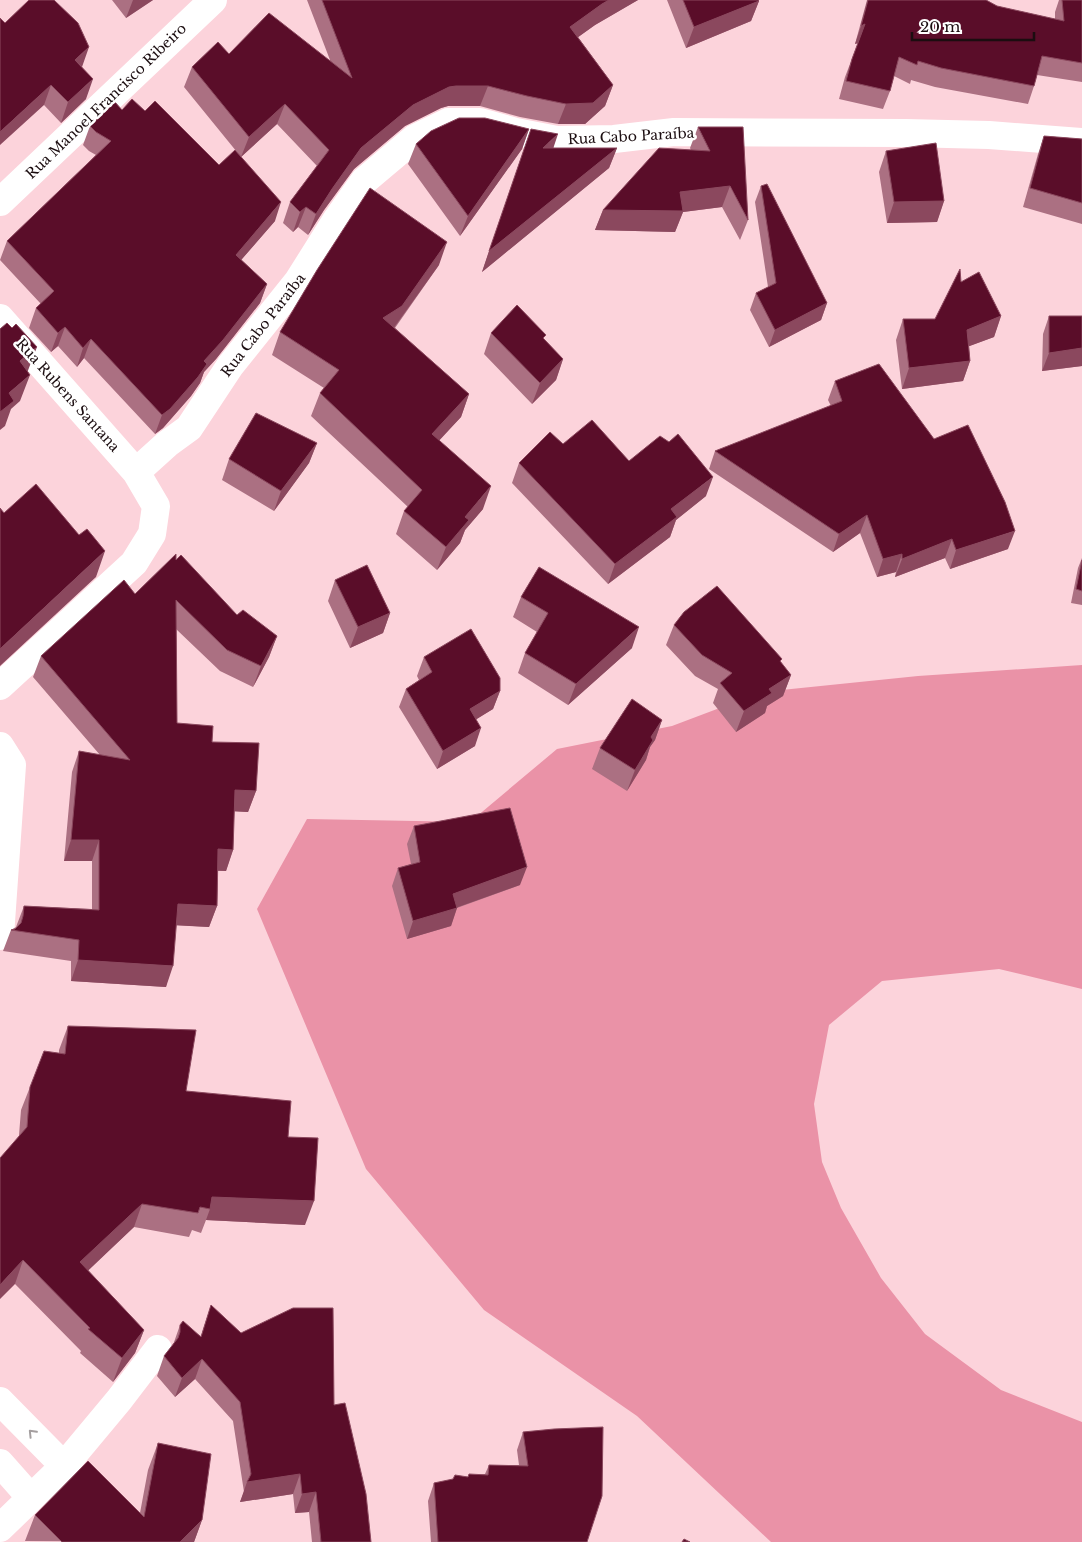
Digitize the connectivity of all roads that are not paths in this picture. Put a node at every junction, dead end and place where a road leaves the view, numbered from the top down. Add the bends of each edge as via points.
1 (213, 0) edge
2 (1082, 142) edge
3 (0, 202) edge
4 (0, 318) edge
5 (136, 472) junction
6 (0, 686) edge
7 (0, 746) edge
8 (0, 936) edge
9 (158, 1349) dead end
10 (0, 1400) edge
11 (0, 1463) edge
12 (64, 1466) junction
13 (31, 1498) junction
14 (0, 1528) edge

1 - 3 street, Rua Manoel Francisco Ribeiro
2 - 5 street, Rua Cabo Paraíba via 989,135 674,132 557,140 480,122 448,122 415,138 364,181 298,281 230,366 189,428
4 - 5 street, Rua Rubens Santana
5 - 6 street, Rua Rubens Santana via 156,506 152,534 134,563
7 - 8 street via 12,765
9 - 12 street
12 -> 10 street
11 - 13 street
12 - 13 street
13 - 14 street

